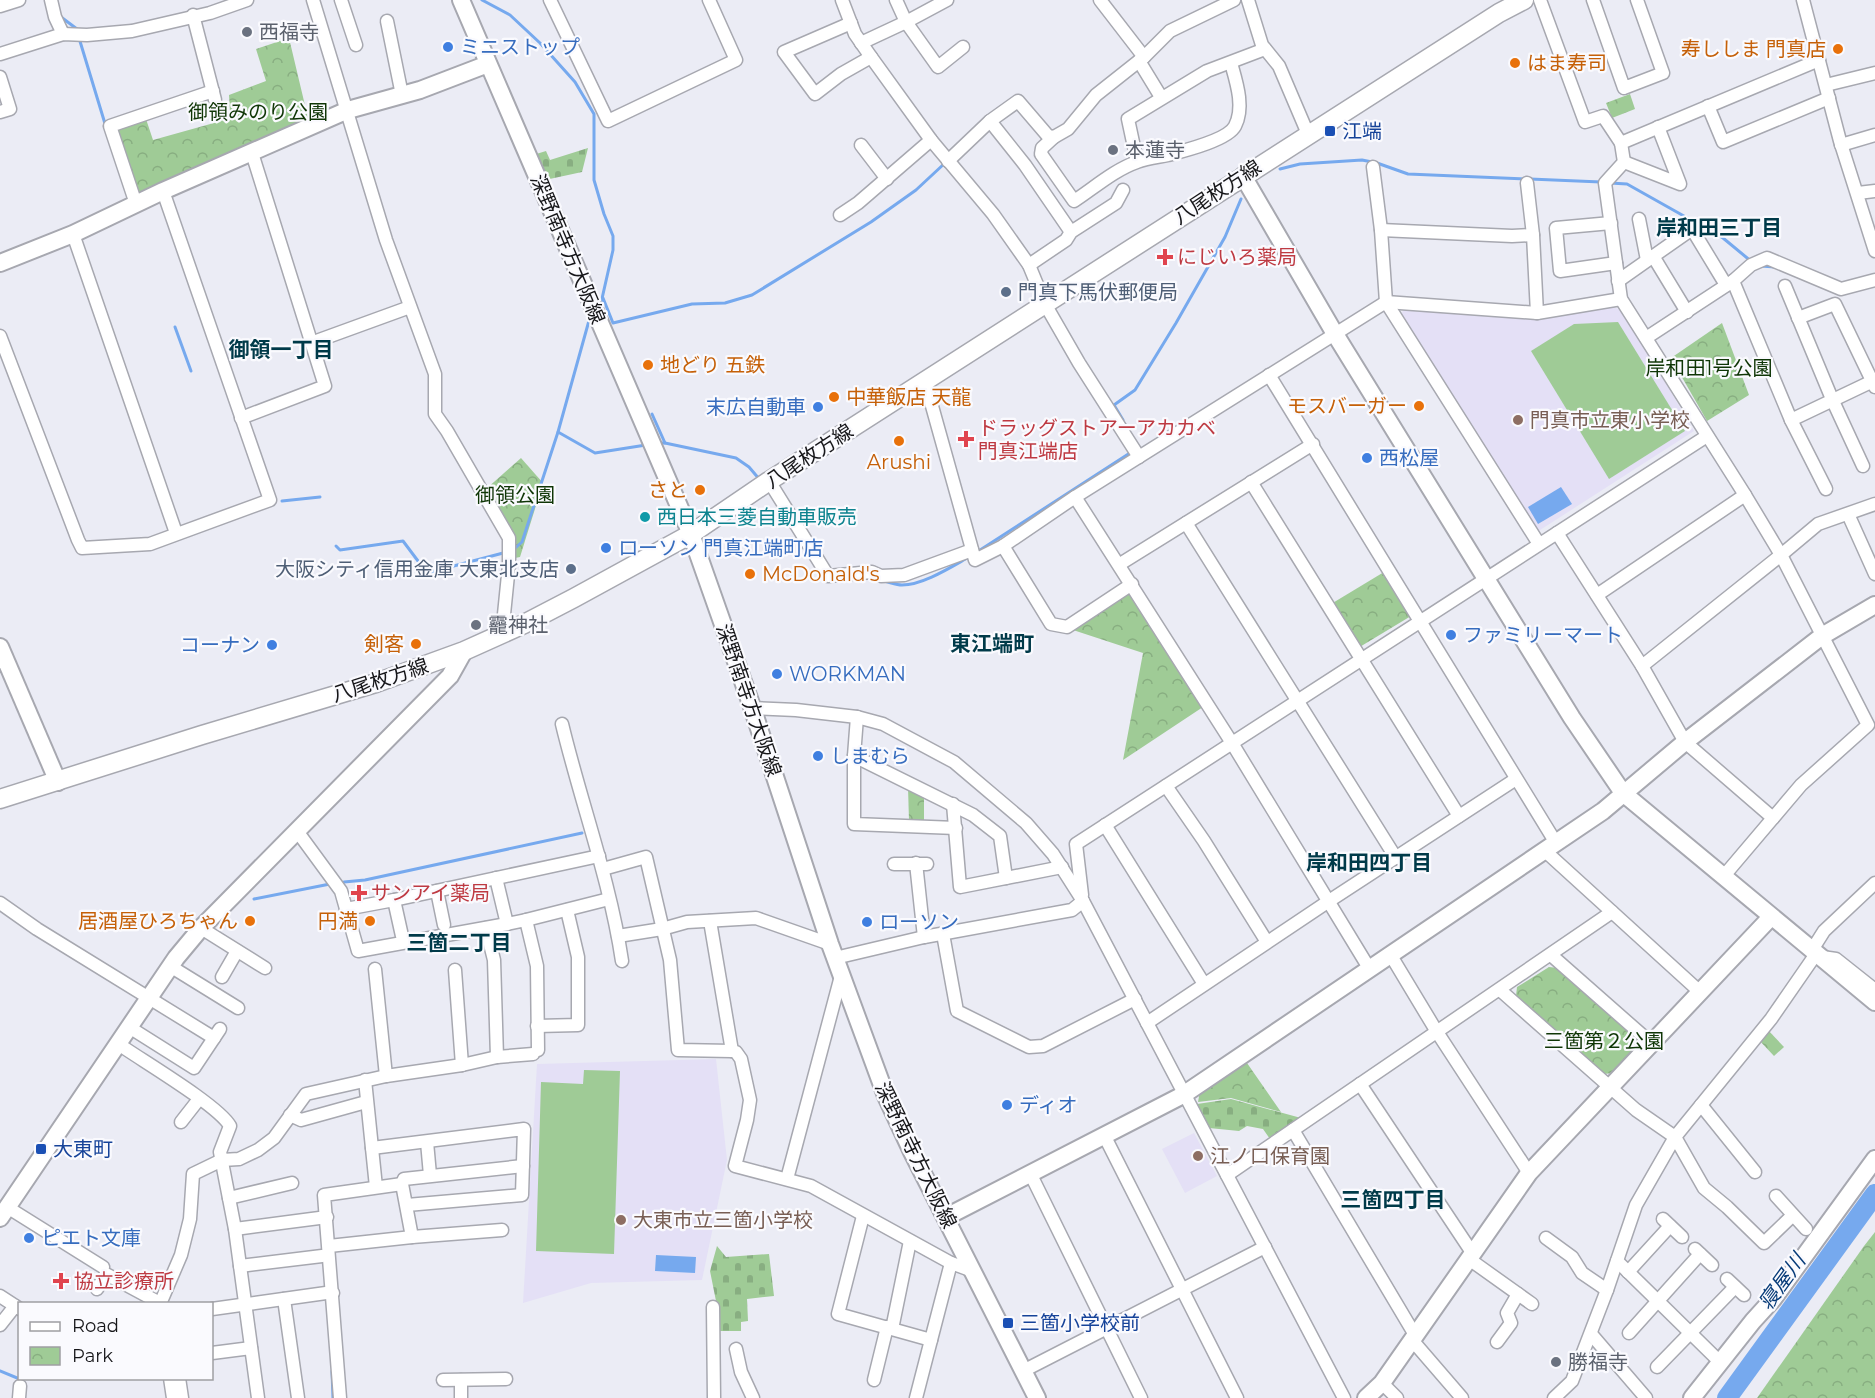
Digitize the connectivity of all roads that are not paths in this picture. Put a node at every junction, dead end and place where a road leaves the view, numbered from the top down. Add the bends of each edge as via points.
1 (19, 0) edge
2 (51, 0) edge
3 (205, 0) edge
4 (247, 0) edge
5 (313, 0) edge
6 (341, 0) edge
7 (461, 0) edge
8 (550, 0) edge
9 (709, 0) edge
10 (842, 0) edge
11 (896, 0) edge
12 (947, 0) edge
13 (1100, 0) edge
14 (1234, 0) edge
15 (1248, 0) edge
16 (1524, 0) edge
17 (1540, 0) edge
18 (1593, 0) edge
19 (1637, 0) edge
20 (1803, 0) edge
21 (0, 6) edge
22 (210, 13) junction
23 (193, 15) junction
24 (387, 21) dead end
25 (906, 22) junction
26 (850, 23) junction
27 (73, 34) junction
28 (861, 43) junction
29 (356, 45) dead end
30 (963, 47) dead end
31 (1265, 49) junction
32 (0, 54) edge
33 (871, 57) junction
34 (1141, 59) junction
35 (1819, 60) junction
36 (1231, 63) junction
37 (488, 64) junction
38 (1875, 73) edge
39 (0, 77) edge
40 (1826, 86) junction
41 (402, 95) junction
42 (1161, 97) junction
43 (1829, 98) junction
44 (1708, 106) junction
45 (348, 110) junction
46 (0, 112) edge
47 (990, 121) junction
48 (1658, 127) junction
49 (1308, 134) junction
50 (1875, 135) edge
51 (1053, 137) junction
52 (931, 140) junction
53 (1621, 142) junction
54 (861, 144) dead end
55 (1841, 145) junction
56 (252, 153) junction
57 (948, 161) junction
58 (1137, 161) junction
59 (1624, 162) junction
60 (1374, 167) dead end
61 (1243, 176) junction
62 (887, 179) junction
63 (1527, 183) dead end
64 (1123, 190) dead end
65 (164, 191) junction
66 (1875, 191) edge
67 (1858, 193) junction
68 (136, 204) junction
69 (840, 215) dead end
70 (1640, 219) dead end
71 (1611, 223) junction
72 (1381, 230) junction
73 (1071, 232) junction
74 (73, 234) junction
75 (1533, 235) junction
76 (1875, 251) edge
77 (1650, 258) junction
78 (0, 263) edge
79 (1616, 263) junction
80 (1029, 265) junction
81 (1875, 280) edge
82 (1618, 281) junction
83 (1730, 283) junction
84 (1785, 286) dead end
85 (1621, 298) junction
86 (1386, 302) junction
87 (1045, 304) junction
88 (410, 307) junction
89 (1686, 312) junction
90 (1537, 313) junction
91 (1798, 318) junction
92 (1335, 334) junction
93 (0, 336) edge
94 (1646, 338) junction
95 (311, 343) junction
96 (1269, 375) junction
97 (925, 381) junction
98 (1874, 383) edge
99 (1832, 399) junction
100 (242, 418) junction
101 (1791, 420) junction
102 (1707, 436) junction
103 (1313, 444) junction
104 (1139, 457) junction
105 (1863, 466) dead end
106 (769, 481) junction
107 (1251, 483) junction
108 (1826, 489) dead end
109 (1745, 495) junction
110 (1076, 497) junction
111 (1875, 504) edge
112 (1848, 514) junction
113 (1186, 523) junction
114 (176, 533) junction
115 (1557, 533) junction
116 (691, 534) junction
117 (1539, 544) junction
118 (1003, 546) junction
119 (972, 550) junction
120 (1781, 555) junction
121 (1120, 564) junction
122 (1875, 574) edge
123 (1486, 577) junction
124 (1132, 584) junction
125 (1597, 595) junction
126 (1875, 605) edge
127 (1420, 622) junction
128 (502, 634) junction
129 (1822, 636) junction
130 (0, 648) edge
131 (464, 651) junction
132 (1360, 660) junction
133 (1642, 666) junction
134 (1296, 701) junction
135 (752, 708) junction
136 (857, 717) junction
137 (562, 724) dead end
138 (1685, 742) junction
139 (1232, 743) junction
140 (854, 756) junction
141 (1516, 779) junction
142 (58, 782) junction
143 (1166, 786) junction
144 (1623, 793) junction
145 (0, 799) edge
146 (953, 804) junction
147 (1459, 816) junction
148 (1773, 818) junction
149 (1105, 825) junction
150 (956, 828) junction
151 (297, 831) junction
152 (1550, 846) junction
153 (599, 856) junction
154 (1396, 858) junction
155 (894, 864) dead end
156 (1062, 867) junction
157 (603, 869) junction
158 (1723, 877) junction
159 (496, 878) junction
160 (1006, 878) junction
161 (1875, 884) edge
162 (437, 891) junction
163 (609, 899) junction
164 (394, 900) junction
165 (1083, 901) junction
166 (1329, 901) junction
167 (0, 903) edge
168 (346, 909) junction
169 (567, 910) junction
170 (1612, 912) junction
171 (1771, 917) junction
172 (526, 920) junction
173 (710, 921) junction
174 (507, 924) junction
175 (444, 925) dead end
176 (201, 928) junction
177 (486, 928) junction
178 (662, 929) junction
179 (943, 934) junction
180 (402, 936) dead end
181 (618, 936) junction
182 (924, 936) junction
183 (1267, 942) junction
184 (237, 951) junction
185 (832, 951) junction
186 (1390, 954) junction
187 (1817, 954) junction
188 (1551, 955) junction
189 (622, 961) dead end
190 (170, 966) junction
191 (265, 968) dead end
192 (1369, 968) junction
193 (375, 969) dead end
194 (841, 976) junction
195 (222, 977) dead end
196 (459, 978) dead end
197 (1204, 984) junction
198 (1500, 990) junction
199 (1875, 990) edge
200 (1699, 991) junction
201 (149, 997) junction
202 (1135, 999) junction
203 (1875, 1002) edge
204 (238, 1008) dead end
205 (1148, 1023) junction
206 (537, 1026) junction
207 (129, 1027) junction
208 (1437, 1032) junction
209 (117, 1043) junction
210 (1651, 1043) junction
211 (732, 1051) junction
212 (497, 1057) junction
213 (462, 1065) junction
214 (386, 1076) junction
215 (365, 1080) junction
216 (1360, 1084) junction
217 (1610, 1087) junction
218 (1183, 1095) junction
219 (200, 1099) junction
220 (366, 1102) junction
221 (1701, 1105) junction
222 (291, 1115) junction
223 (181, 1122) dead end
224 (1293, 1130) junction
225 (1104, 1135) junction
226 (1675, 1137) junction
227 (427, 1142) junction
228 (372, 1148) junction
229 (1875, 1159) edge
230 (222, 1160) junction
231 (523, 1166) junction
232 (1755, 1172) dead end
233 (1030, 1173) junction
234 (1529, 1173) junction
235 (430, 1175) junction
236 (1227, 1175) junction
237 (787, 1179) junction
238 (292, 1183) dead end
239 (402, 1184) junction
240 (376, 1187) junction
241 (1776, 1196) dead end
242 (229, 1198) junction
243 (407, 1204) junction
244 (3, 1213) edge
245 (863, 1216) junction
246 (1792, 1216) junction
247 (323, 1217) junction
248 (946, 1217) junction
249 (235, 1229) junction
250 (1806, 1229) dead end
251 (502, 1230) dead end
252 (412, 1237) junction
253 (1682, 1237) dead end
254 (1546, 1238) dead end
255 (910, 1241) junction
256 (1265, 1246) junction
257 (326, 1251) junction
258 (1471, 1256) junction
259 (1617, 1261) junction
260 (951, 1263) junction
261 (1712, 1265) dead end
262 (240, 1266) junction
263 (103, 1267) dead end
264 (973, 1271) junction
265 (1628, 1272) junction
266 (1735, 1287) dead end
267 (1182, 1288) junction
268 (97, 1289) dead end
269 (1607, 1290) junction
270 (329, 1293) junction
271 (1518, 1294) junction
272 (0, 1296) edge
273 (284, 1299) junction
274 (1657, 1300) junction
275 (158, 1302) edge
276 (160, 1302) edge
277 (245, 1304) junction
278 (1532, 1304) dead end
279 (17, 1307) edge
280 (713, 1307) dead end
281 (213, 1309) edge
282 (0, 1325) edge
283 (1107, 1327) junction
284 (889, 1328) junction
285 (1629, 1333) dead end
286 (1691, 1333) junction
287 (1591, 1334) junction
288 (1414, 1337) junction
289 (931, 1340) junction
290 (1497, 1342) dead end
291 (251, 1348) junction
292 (736, 1349) dead end
293 (213, 1353) edge
294 (1721, 1363) junction
295 (1657, 1367) dead end
296 (1023, 1371) junction
297 (506, 1379) dead end
298 (170, 1380) edge
299 (179, 1380) edge
300 (443, 1380) dead end
301 (461, 1380) junction
302 (874, 1380) dead end
303 (1382, 1383) junction
304 (173, 1398) edge
305 (182, 1398) edge
306 (258, 1398) edge
307 (298, 1398) edge
308 (340, 1398) edge
309 (461, 1398) edge
310 (714, 1398) edge
311 (753, 1398) edge
312 (916, 1398) edge
313 (1037, 1398) edge
314 (1141, 1398) edge
315 (1237, 1398) edge
316 (1344, 1398) edge
317 (1366, 1398) edge
318 (1397, 1398) edge
319 (1462, 1398) edge
320 (1554, 1398) edge
321 (1646, 1398) edge
322 (1692, 1398) edge

1 - 21 street
2 - 27 street via 55,17
3 - 22 street
4 - 22 street
5 - 45 street
6 - 29 street
7 - 37 street, 深野南寺方大阪線
8 - 9 street via 608,121 736,60
10 - 26 street
11 - 25 street
12 - 25 street
13 - 34 street
14 - 34 street via 1170,31
15 - 31 street
16 - 49 main road, 八尾枚方線
17 - 53 street via 1585,122 1603,116
18 - 19 street via 1623,88 1663,73
20 - 35 street
22 - 23 street
23 - 27 street via 132,31
23 - 68 street via 214,95 110,126
24 - 41 street
25 - 28 street
25 - 30 street via 938,67
26 - 28 street
26 - 33 street via 784,52 814,94
27 - 32 street
28 - 33 street
31 - 36 street
31 - 49 street via 1279,66
33 - 52 street
34 - 42 street
34 - 51 street via 1096,95 1068,129
35 - 40 street
35 - 44 street
36 - 42 street via 1207,71
36 - 58 street via 1239,101 1235,127 1198,146
37 - 41 street
37 - 116 street, 深野南寺方大阪線
38 - 40 street
39 - 46 street via 10,109
40 - 43 street
41 - 45 street
42 - 58 street via 1128,119
43 - 44 street via 1723,142
43 - 55 street
44 - 48 street
45 - 56 street
45 - 88 street
47 - 51 street via 1018,101
47 - 57 street
47 - 73 street
48 - 53 street
48 - 59 street via 1680,184
49 - 61 main road, 八尾枚方線
50 - 55 street
51 - 58 street via 1041,154 1074,201
52 - 57 street
52 - 62 street
53 - 59 street
54 - 62 street
55 - 67 street
56 - 65 street
56 - 95 street
57 - 80 street
59 - 71 street via 1605,183
60 - 72 street
61 - 87 main road, 八尾枚方線
61 - 92 street
62 - 69 street
63 - 75 street
64 - 73 street via 1116,203
65 - 68 street
65 - 100 street
66 - 67 street
67 - 76 street
68 - 74 street
70 - 77 street
71 - 79 street
71 - 79 street via 1556,228 1560,271
72 - 75 street
72 - 86 street
73 - 80 street via 1066,240
74 - 78 street
74 - 114 street
75 - 90 street
77 - 82 street
77 - 83 street via 1692,229
77 - 89 street
79 - 82 street
80 - 87 street
81 - 83 street via 1841,289 1767,258
82 - 85 street
83 - 89 street
83 - 101 street
84 - 91 street
85 - 90 street
85 - 94 street
86 - 90 street
86 - 92 street
86 - 117 street
87 - 97 main road, 八尾枚方線
87 - 104 street
88 - 95 street
88 - 128 street via 435,374 435,414 509,538
89 - 94 street
91 - 98 street via 1835,303
91 - 99 street
92 - 96 street
92 - 123 street
93 - 114 street via 82,548 150,544
94 - 102 street
95 - 100 street via 325,386
96 - 103 street
96 - 104 street
97 - 106 main road, 八尾枚方線
97 - 119 street
98 - 99 street
99 - 101 street
99 - 105 street
100 - 114 street via 270,500
101 - 108 street
102 - 109 street
102 - 115 street
103 - 107 street
103 - 127 street
104 - 110 street
106 - 116 main road, 八尾枚方線
106 - 119 street via 828,576 872,572 881,576 904,575
107 - 113 street
107 - 132 street
109 - 120 street
109 - 125 street
110 - 118 street
110 - 121 street
111 - 112 street
112 - 120 street via 1818,524
112 - 122 street
113 - 121 street
113 - 134 street
115 - 117 street
115 - 125 street
116 - 128 main road, 八尾枚方線
116 - 135 street, 深野南寺方大阪線
117 - 123 street
118 - 119 street via 975,560
118 - 124 street via 1051,624 1067,627
120 - 129 street
120 - 133 street
121 - 124 street
123 - 127 street
123 - 144 street
124 - 139 street
125 - 133 street
126 - 129 street
127 - 132 street
127 - 141 street
128 - 131 main road, 八尾枚方線
129 - 138 street
129 - 148 street via 1868,725 1813,772
130 - 142 street
131 - 142 main road, 八尾枚方線 via 376,683
131 - 151 street via 450,676
132 - 134 street
132 - 147 street
133 - 138 street
134 - 139 street
134 - 154 street
135 - 136 street
135 - 185 street, 深野南寺方大阪線
136 - 140 street
136 - 156 street via 883,724 954,762 1026,823
137 - 153 street
138 - 144 street
138 - 148 street
139 - 143 street
139 - 166 street
140 - 146 street
140 - 150 street via 854,824
141 - 147 street
141 - 152 street
142 - 145 main road, 八尾枚方線
143 - 149 street
143 - 183 street
144 - 152 street
144 - 158 street
146 - 150 street
146 - 160 street via 1000,836
147 - 154 street
148 - 158 street
149 - 165 street via 1076,844
149 - 197 street
150 - 160 street via 960,887
151 - 168 street via 341,891
151 - 176 street
152 - 170 street
152 - 186 street
153 - 157 street
153 - 159 street
154 - 166 street
155 - 182 street via 921,864
156 - 160 street
156 - 165 street
157 - 163 street
157 - 178 street via 646,858
158 - 171 street
159 - 162 street
159 - 174 street
161 - 187 street via 1824,931
162 - 164 street
162 - 175 street
163 - 169 street
163 - 181 street
164 - 168 street
164 - 180 street
165 - 179 street via 1072,910
165 - 202 street
166 - 183 street
166 - 192 street
167 - 201 street
168 - 177 street via 358,951
169 - 172 street
169 - 206 street via 578,957 578,1025
170 - 188 street
170 - 200 street
171 - 187 street
171 - 200 street
172 - 174 street
172 - 206 street via 537,966
173 - 178 street
173 - 185 street via 756,918
173 - 211 street
174 - 177 street
176 - 184 street
176 - 190 street
177 - 212 street via 494,960
178 - 181 street
178 - 211 street via 670,960 678,1050
179 - 182 street
179 - 202 street via 957,1011 1029,1047 1043,1046
181 - 189 street
182 - 185 street
183 - 197 street
184 - 191 street
184 - 195 street
185 - 194 street, 深野南寺方大阪線
186 - 192 street
186 - 208 street
187 - 199 street via 1836,959
187 - 203 street
187 - 221 street via 1771,1019
188 - 198 street
188 - 210 street
190 - 201 street
190 - 204 street
192 - 218 street
193 - 214 street via 383,992
194 - 237 street
194 - 248 street, 深野南寺方大阪線 via 886,1096
196 - 213 street
197 - 205 street
198 - 208 street
198 - 217 street
200 - 210 street
201 - 207 street
201 - 207 street via 217,1033 194,1068
202 - 205 street
205 - 218 street
206 - 212 street via 535,1052
207 - 209 street
208 - 216 street
208 - 234 street
209 - 219 street
209 - 244 street
210 - 217 street
211 - 237 street via 741,1059 750,1100 735,1166
212 - 213 street
213 - 214 street
214 - 215 street
215 - 220 street
215 - 222 street via 306,1094
216 - 224 street
216 - 258 street
217 - 226 street
217 - 234 street
218 - 225 street
218 - 236 street
219 - 223 street
219 - 230 street via 230,1126 220,1152
220 - 222 street via 301,1120
220 - 228 street
221 - 226 street
221 - 232 street
222 - 230 street via 258,1150 239,1159
224 - 236 street
224 - 288 street
225 - 233 street
225 - 267 street
226 - 246 street via 1704,1188 1764,1243
226 - 259 street via 1636,1205
227 - 228 street
227 - 231 street via 524,1129
227 - 235 street
228 - 240 street
229 - 294 street
230 - 242 street
230 - 276 street via 193,1174 190,1219 181,1255
231 - 235 street
231 - 243 street via 522,1195
233 - 248 street
233 - 283 street
234 - 258 street
235 - 239 street via 404,1179
236 - 256 street
237 - 245 street via 812,1186
238 - 242 street
239 - 240 street
239 - 243 street
240 - 247 street via 324,1195
241 - 246 street
242 - 249 street
243 - 252 street
244 - 263 street
245 - 255 street
245 - 284 street via 838,1314
246 - 250 street
247 - 249 street
247 - 257 street
248 - 264 street, 深野南寺方大阪線
249 - 262 street
251 - 252 street
252 - 257 street
253 - 265 street via 1667,1223
254 - 269 street via 1572,1257 1582,1273
255 - 260 street
255 - 284 street
256 - 267 street
256 - 316 street
257 - 262 street
257 - 270 street
258 - 271 street
258 - 288 street
259 - 265 street
259 - 269 street
260 - 264 street
260 - 289 street
261 - 274 street via 1697,1251
262 - 277 street
264 - 296 street, 深野南寺方大阪線
265 - 274 street
266 - 286 street
267 - 283 street
267 - 315 street
268 - 275 street via 106,1274
269 - 287 street
270 - 273 street
270 - 308 street
271 - 278 street
271 - 290 street via 1507,1313 1511,1323
272 - 279 street
273 - 277 street
273 - 307 street
274 - 285 street
274 - 286 street
277 - 281 street
277 - 291 street
279 - 282 street
280 - 310 street
283 - 296 street
283 - 314 street
284 - 289 street
284 - 302 street
286 - 294 street
286 - 295 street
287 - 320 street via 1572,1381
287 - 321 street
288 - 303 street
288 - 319 street
289 - 312 street
291 - 293 street
291 - 306 street
292 - 311 street
294 - 322 street
296 - 313 street, 深野南寺方大阪線
297 - 301 street
298 - 304 street
299 - 305 street
300 - 301 street
301 - 309 street
303 - 317 street
303 - 318 street

